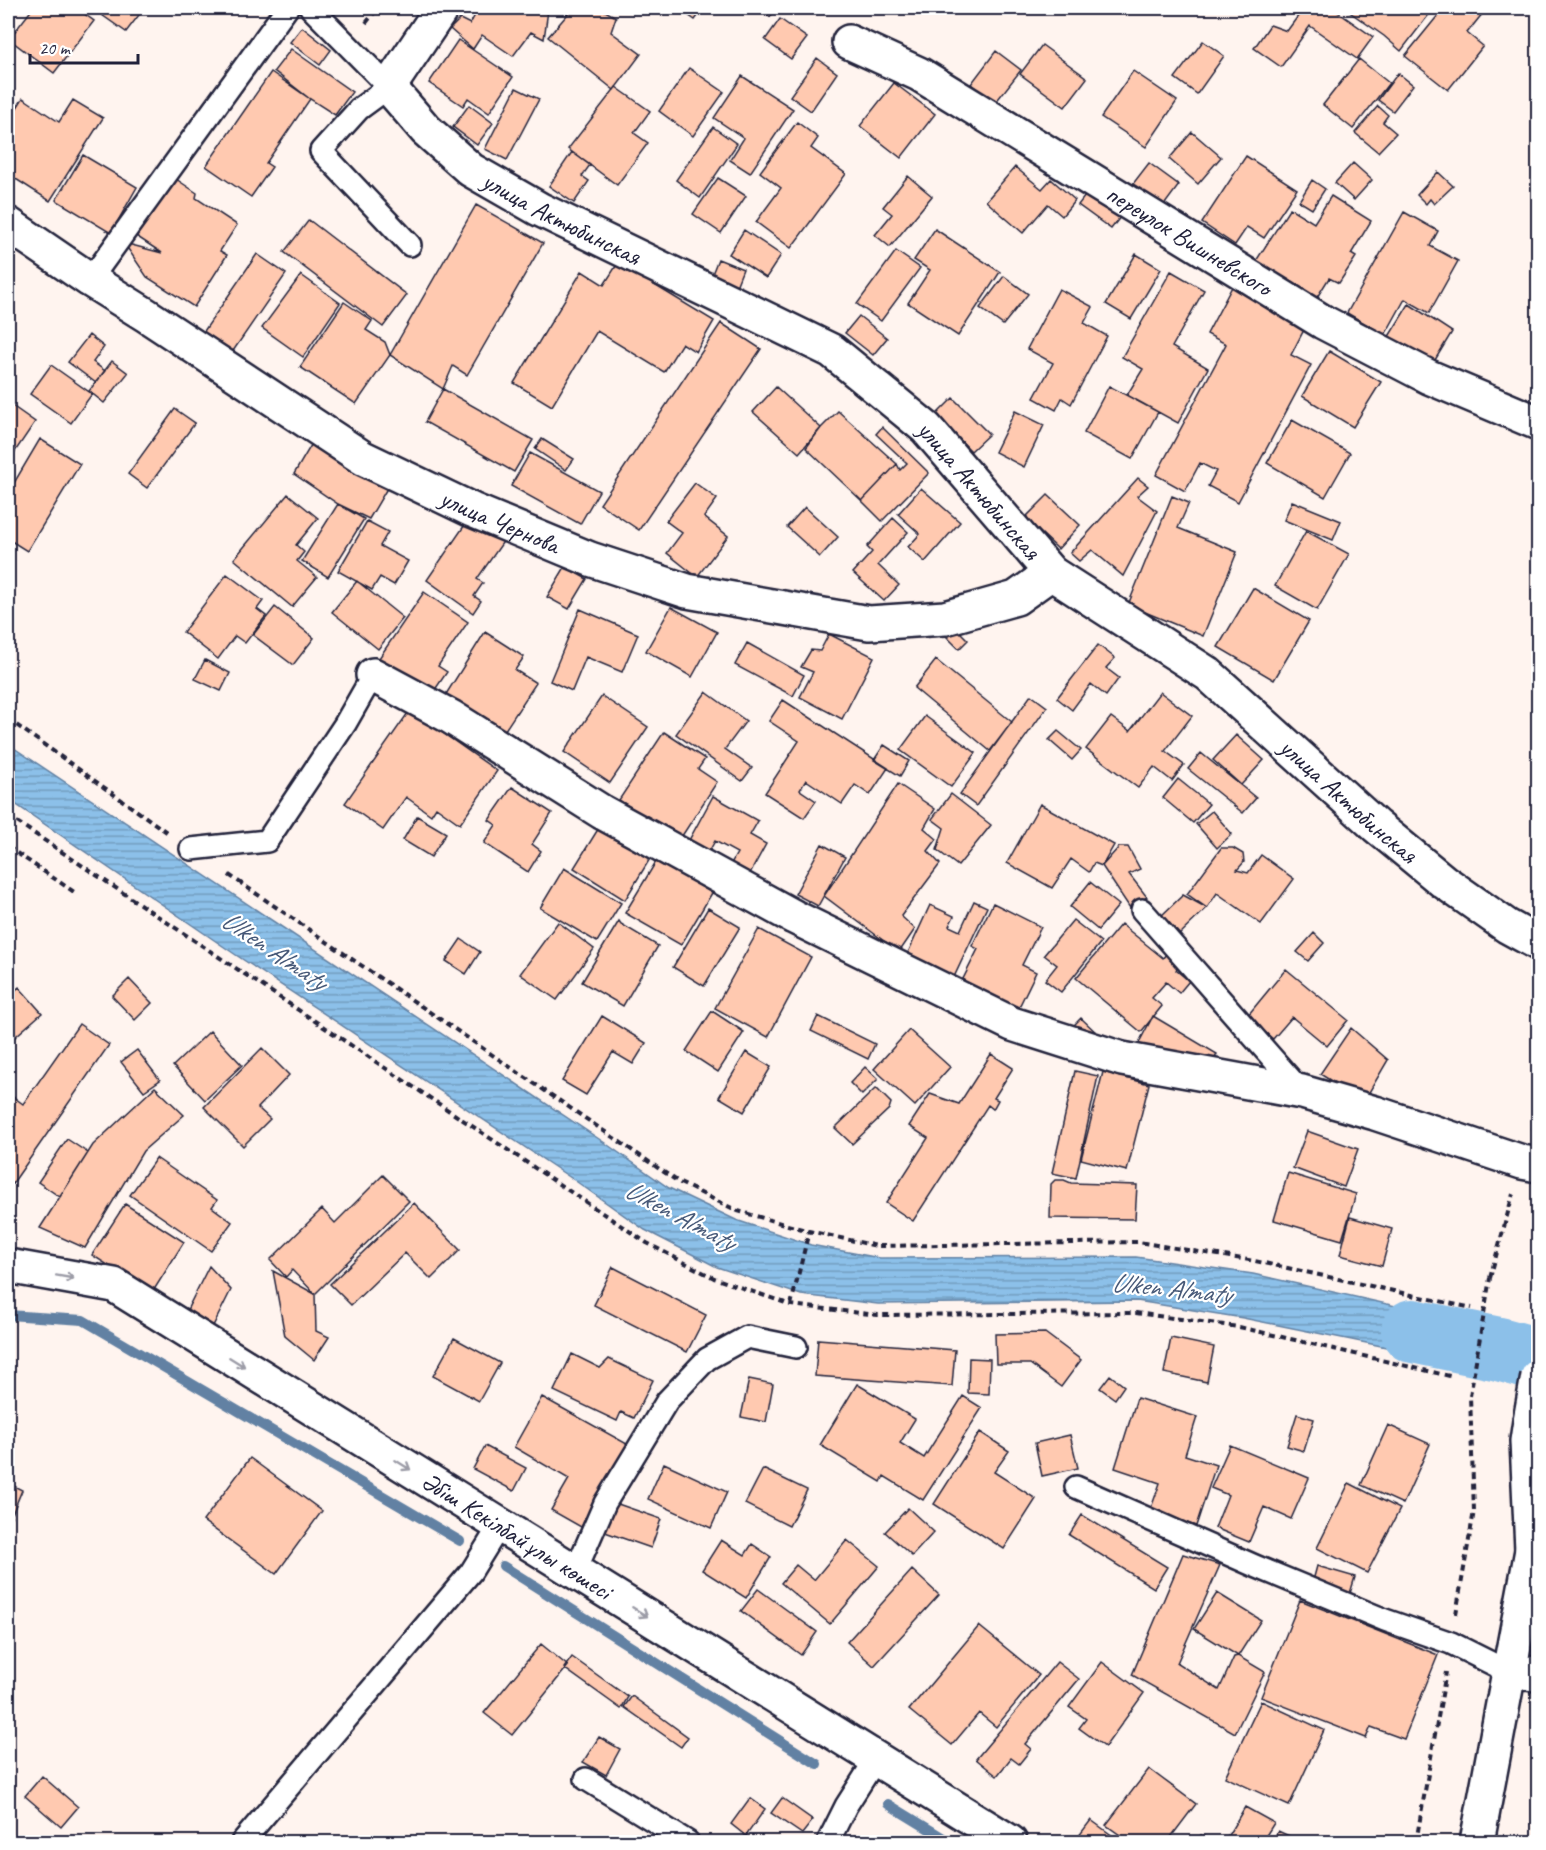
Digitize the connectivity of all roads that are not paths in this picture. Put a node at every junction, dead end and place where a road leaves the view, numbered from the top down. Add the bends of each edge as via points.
1 (287, 8) edge
2 (311, 8) edge
3 (442, 8) edge
4 (849, 42) dead end
5 (389, 87) junction
6 (8, 224) edge
7 (410, 245) dead end
8 (90, 280) junction
9 (1539, 423) edge
10 (1051, 573) junction
11 (373, 675) joint
12 (191, 849) road end
13 (1142, 910) dead end
14 (1539, 943) edge
15 (1302, 1092) junction
16 (1539, 1165) edge
17 (8, 1266) edge
18 (796, 1347) dead end
19 (1539, 1376) edge
20 (1076, 1487) dead end
21 (500, 1525) junction
22 (1536, 1548) edge
23 (575, 1572) junction
24 (1524, 1673) edge
25 (876, 1759) junction
26 (586, 1779) dead end
27 (242, 1842) edge
28 (688, 1842) edge
29 (828, 1842) edge
30 (1010, 1842) edge
31 (1477, 1842) edge

1 - 8 lane
2 - 5 lane
3 - 5 street
4 - 9 street, переулок Вишневского via 919,74 1323,322 1429,377
5 - 7 lane via 359,109 321,151
5 - 10 street, улица Актюбинская via 426,130 471,170 539,209 832,351 926,428
6 - 8 street, улица Чернова
8 - 10 street, улица Чернова via 363,458 472,510 590,559 687,591 869,623 945,618 1016,598
10 - 14 street, улица Актюбинская via 1208,674 1376,826 1443,881 1507,926
11 - 12 lane via 267,841
11 - 15 street via 451,717 622,824 794,917 1012,1024 1122,1059
13 - 15 lane
15 - 16 street
17 -> 21 street, Әбіш Кекілбайұлы көшесі via 114,1285
18 - 23 lane via 747,1337 707,1359 667,1401 605,1503
19 - 22 street, bridge via 1527,1441
20 - 24 lane via 1385,1620
21 - 23 street, Әбіш Кекілбайұлы көшесі
21 - 27 lane via 471,1572
22 - 24 street
23 -> 25 street, Әбіш Кекілбайұлы көшесі
24 - 31 street
25 - 29 lane
25 - 30 street, Әбіш Кекілбайұлы көшесі
26 - 28 lane

